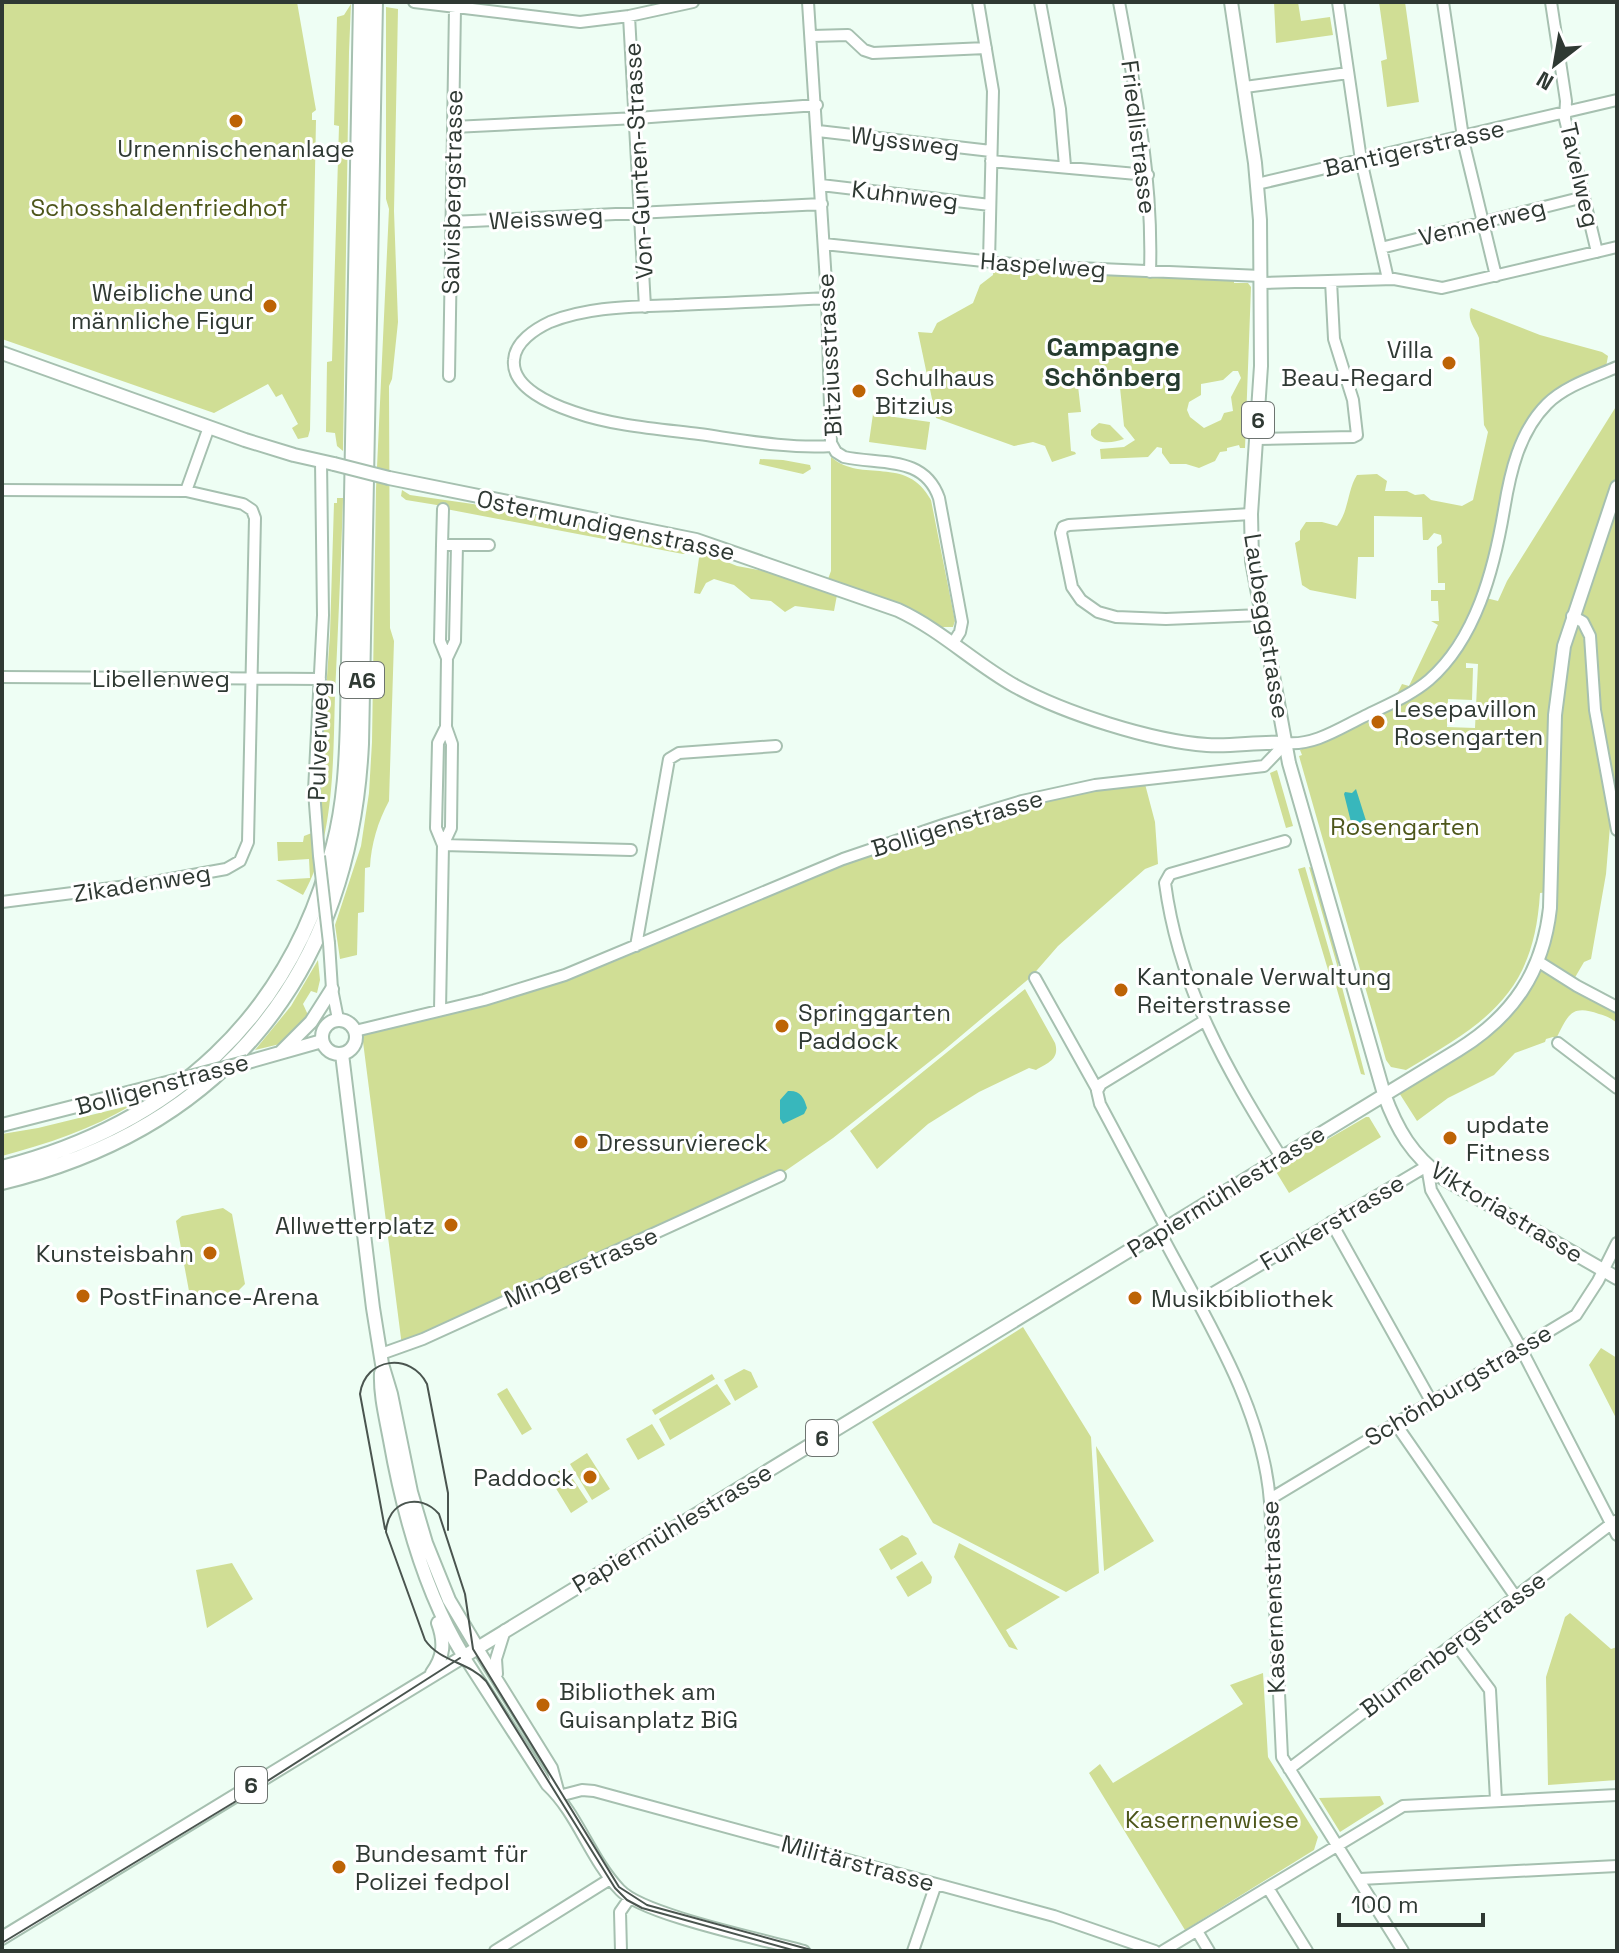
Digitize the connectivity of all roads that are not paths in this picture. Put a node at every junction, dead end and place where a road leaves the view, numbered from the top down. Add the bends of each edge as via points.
1 (361, 2) edge
2 (375, 2) edge
3 (414, 2) edge
4 (693, 2) edge
5 (808, 2) edge
6 (978, 2) edge
7 (1040, 2) edge
8 (1119, 2) edge
9 (1231, 2) edge
10 (1338, 2) edge
11 (1443, 2) edge
12 (1551, 2) edge
13 (455, 8) junction
14 (629, 16) junction
15 (812, 36) junction
16 (986, 48) junction
17 (1348, 73) junction
18 (1245, 87) junction
19 (1617, 100) edge
20 (817, 105) junction
21 (1565, 111) junction
22 (637, 118) junction
23 (453, 127) junction
24 (818, 131) junction
25 (1463, 136) junction
26 (991, 156) junction
27 (1361, 160) junction
28 (1065, 166) junction
29 (1148, 175) junction
30 (1257, 184) junction
31 (821, 185) junction
32 (1584, 197) junction
33 (822, 204) junction
34 (990, 205) junction
35 (641, 213) junction
36 (451, 222) junction
37 (1483, 222) junction
38 (824, 244) junction
39 (1617, 247) edge
40 (1381, 248) junction
41 (1597, 252) junction
42 (989, 262) junction
43 (1150, 272) junction
44 (1496, 276) junction
45 (1388, 279) junction
46 (1262, 280) junction
47 (1331, 281) junction
48 (827, 298) junction
49 (645, 307) junction
50 (2, 353) edge
51 (1617, 367) edge
52 (449, 376) dead end
53 (209, 427) junction
54 (1257, 439) junction
55 (832, 446) junction
56 (328, 463) junction
57 (1617, 487) edge
58 (2, 490) edge
59 (186, 491) junction
60 (443, 509) dead end
61 (1251, 514) junction
62 (442, 545) junction
63 (457, 545) junction
64 (489, 545) dead end
65 (1261, 615) junction
66 (1572, 616) junction
67 (953, 643) junction
68 (447, 658) junction
69 (2, 677) edge
70 (252, 679) junction
71 (320, 679) junction
72 (1286, 743) junction
73 (776, 746) dead end
74 (1617, 830) edge
75 (1285, 841) dead end
76 (443, 845) junction
77 (631, 850) dead end
78 (2, 902) edge
79 (636, 946) junction
80 (1539, 962) junction
81 (1035, 978) dead end
82 (332, 989) junction
83 (1617, 1007) edge
84 (440, 1010) junction
85 (338, 1019) junction
86 (1204, 1021) junction
87 (355, 1031) junction
88 (322, 1041) junction
89 (1558, 1043) dead end
90 (281, 1052) junction
91 (342, 1054) junction
92 (1617, 1088) edge
93 (1097, 1089) junction
94 (1384, 1094) junction
95 (2, 1125) edge
96 (1281, 1157) junction
97 (1427, 1166) junction
98 (2, 1168) edge
99 (780, 1176) dead end
100 (2, 1182) edge
101 (1331, 1222) junction
102 (1163, 1230) junction
103 (1617, 1243) edge
104 (1603, 1269) junction
105 (1617, 1278) edge
106 (1196, 1303) junction
107 (1520, 1347) junction
108 (381, 1359) junction
109 (1431, 1401) junction
110 (1395, 1423) junction
111 (1270, 1499) junction
112 (1614, 1522) edge
113 (1617, 1535) edge
114 (419, 1545) junction
115 (1515, 1596) junction
116 (505, 1630) junction
117 (1455, 1643) junction
118 (477, 1647) junction
119 (463, 1655) junction
120 (427, 1678) junction
121 (511, 1700) junction
122 (1289, 1769) junction
123 (1617, 1795) edge
124 (559, 1796) junction
125 (1496, 1800) junction
126 (1338, 1845) junction
127 (1617, 1866) edge
128 (610, 1879) junction
129 (1360, 1879) junction
130 (936, 1884) junction
131 (1268, 1888) junction
132 (629, 1899) junction
133 (1197, 1931) junction
134 (2, 1938) edge
135 (1151, 1950) edge
136 (495, 1951) edge
137 (621, 1951) edge
138 (804, 1951) edge
139 (913, 1951) edge
140 (1163, 1951) edge
141 (1209, 1951) edge
142 (1307, 1951) edge
143 (1403, 1951) edge

1 - 98 highway, A6 via 348,731 342,806 328,867 310,919 275,984 208,1062 126,1122
2 - 100 highway, A6 via 361,744 354,822 342,872 323,926 287,991 219,1073 157,1120 110,1146
3 - 13 street
4 - 14 street
5 - 15 street, Bitziusstrasse
6 - 16 street
7 - 28 street
8 - 29 street, Friedlistrasse
9 - 18 main road, Laubeggstrasse / 6
10 - 17 street
11 - 25 street
12 - 21 street, Tavelweg
13 - 14 street via 564,22
13 - 23 street, Salvisbergstrasse
14 - 22 street, Von-Gunten-Strasse
15 - 16 street via 848,35 873,53
15 - 20 street, Bitziusstrasse
16 - 26 street via 993,91
17 - 18 street
17 - 27 street
18 - 30 main road, Laubeggstrasse / 6
19 - 21 street, Bantigerstrasse
20 - 22 street
20 - 24 street, Bitziusstrasse
21 - 25 street, Bantigerstrasse
21 - 32 street, Tavelweg
22 - 23 street
22 - 35 street, Von-Gunten-Strasse
23 - 36 street, Salvisbergstrasse
24 - 26 street, Wyssweg
24 - 31 street, Bitziusstrasse
25 - 27 street, Bantigerstrasse
25 - 37 street
26 - 28 street, Wyssweg
26 - 34 street
27 - 30 street, Bantigerstrasse
27 - 40 street
28 - 29 street, Wyssweg
29 - 43 street, Friedlistrasse
30 - 46 main road, Laubeggstrasse / 6
31 - 33 street, Bitziusstrasse
31 - 34 street, Kuhnweg
32 - 37 street, Vennerweg
32 - 41 street, Tavelweg
33 - 35 street, Weissweg
33 - 38 street, Bitziusstrasse
34 - 42 street
35 - 36 street, Weissweg
35 - 49 street, Von-Gunten-Strasse
36 - 52 street, Salvisbergstrasse
37 - 40 street, Vennerweg
37 - 44 street
38 - 42 street, Haspelweg
38 - 48 street, Bitziusstrasse
39 - 41 street
40 - 45 street
41 - 44 street
42 - 43 street, Haspelweg
43 - 46 street, Haspelweg
44 - 45 street, Haspelweg via 1439,288
45 - 47 street, Haspelweg
46 - 47 street, Haspelweg
46 - 54 main road, Laubeggstrasse / 6
47 - 54 street via 1334,339 1355,409 1357,435
48 - 49 street
48 - 55 street, Bitziusstrasse
49 - 55 street via 585,312 542,326 516,351 516,372 541,398 593,417 732,438
50 - 53 main road, Ostermundigenstrasse
51 - 72 street via 1563,392 1540,413 1520,445 1479,606 1435,675 1414,691 1310,742
53 - 56 main road, Ostermundigenstrasse
53 - 59 street
54 - 61 main road, Laubeggstrasse / 6
55 - 67 street, Bitziusstrasse via 846,458 916,469 932,482 962,620
56 - 67 main road, Ostermundigenstrasse, bridge via 712,544 898,610
56 - 71 street, Pulverweg
57 - 66 main road, Papiermühlestrasse
58 - 59 street
59 - 70 street, Zikadenweg via 243,504 254,514
60 - 62 street
61 - 65 main road, Laubeggstrasse / 6
61 - 65 street via 1062,529 1072,587 1098,612 1166,619
62 - 63 street
62 - 68 street via 440,641
63 - 64 street
63 - 68 street via 455,641
65 - 72 main road, Laubeggstrasse / 6
66 - 74 street via 1583,622 1590,636 1595,710
66 - 80 main road, Papiermühlestrasse via 1559,681 1550,908
67 - 72 main road, Ostermundigenstrasse via 1016,686 1110,724 1199,744
68 - 76 street via 451,805 450,831
69 - 70 street, Libellenweg
70 - 71 street, Libellenweg
70 - 78 street, Zikadenweg via 248,842 240,861 200,875
71 - 82 street, Pulverweg, bridge via 314,791
72 - 79 street, Bolligenstrasse via 1264,766 1095,785 920,832
72 - 94 main road, Laubeggstrasse / 6
73 - 79 street via 679,753 669,759
75 - 86 street via 1166,878 1179,952
76 - 77 street
76 - 84 street
79 - 84 street, Bolligenstrasse via 528,987
80 - 83 street
80 - 94 main road, Papiermühlestrasse via 1514,1001 1487,1029
81 - 93 street, Kasernenstrasse
82 - 85 street, Pulverweg
82 - 90 main road via 311,1022
84 - 87 street, Bolligenstrasse
85 - 87 main road
85 - 88 main road via 324,1027
86 - 93 street
86 - 96 street
87 - 91 main road via 353,1046
88 - 90 main road, Bolligenstrasse
88 - 91 main road via 328,1051
89 - 92 street
90 - 95 main road, Bolligenstrasse, bridge
91 - 108 main road
93 - 102 street, Kasernenstrasse
94 - 96 main road, Papiermühlestrasse / 6
94 - 97 main road, Viktoriastrasse via 1405,1141
96 - 102 main road, Papiermühlestrasse / 6
97 - 101 street, Funkerstrasse
97 - 104 main road, Viktoriastrasse
97 - 107 street via 1431,1190
99 - 108 street, Mingerstrasse
101 - 106 street, Funkerstrasse
101 - 109 street
102 - 106 street, Kasernenstrasse
102 - 116 main road, Papiermühlestrasse / 6
103 - 104 street, Schönburgstrasse
104 - 105 main road, Viktoriastrasse
104 - 107 street, Schönburgstrasse via 1579,1313
106 - 111 street, Kasernenstrasse via 1247,1400
107 - 109 street, Schönburgstrasse
107 - 112 street
108 - 114 main road
109 - 110 street, Schönburgstrasse
110 - 111 street, Schönburgstrasse
110 - 115 street
111 - 122 street, Kasernenstrasse via 1280,1748
112 - 113 street
112 - 115 street, Blumenbergstrasse
114 - 118 main road
114 - 119 main road via 444,1620
114 - 120 main road via 417,1564 443,1639 438,1664
115 - 117 street, Blumenbergstrasse
116 - 118 main road, Papiermühlestrasse / 6
116 - 121 street via 495,1663
117 - 122 street, Blumenbergstrasse
117 - 125 street via 1490,1690
118 - 119 main road, Papiermühlestrasse / 6
118 - 121 street
119 - 120 main road, Papiermühlestrasse / 6
119 - 124 street
120 - 134 main road, Papiermühlestrasse / 6
121 - 124 street via 552,1768
122 - 126 street, Kasernenstrasse
123 - 125 street
124 - 128 street
124 - 130 street, Militärstrasse via 592,1790
125 - 126 street via 1403,1806
126 - 129 street, Kasernenstrasse
126 - 131 street
127 - 129 street
128 - 132 street
128 - 136 street
129 - 143 street, Kasernenstrasse
130 - 135 street, Militärstrasse via 1054,1916
130 - 139 street
131 - 133 street
131 - 142 street
132 - 137 street via 620,1912
132 - 138 street
133 - 140 street
133 - 141 street

